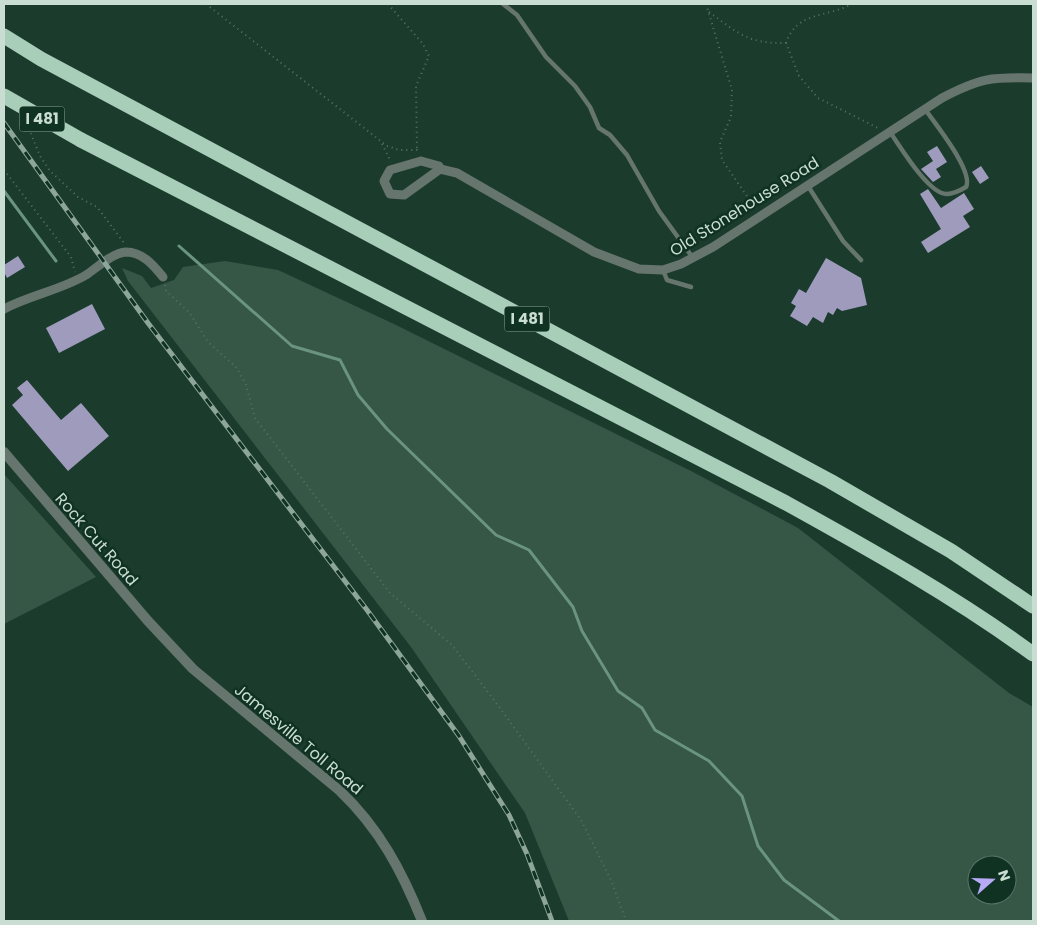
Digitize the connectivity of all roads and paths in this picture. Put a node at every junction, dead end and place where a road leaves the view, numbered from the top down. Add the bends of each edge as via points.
1 (206, 4) edge
2 (388, 4) edge
3 (503, 4) edge
4 (706, 4) edge
5 (852, 4) edge
6 (709, 12) junction
7 (9, 40) edge
8 (786, 43) junction
9 (1033, 78) edge
10 (4, 96) edge
11 (925, 109) junction
12 (26, 121) dead end
13 (887, 134) junction
14 (380, 142) junction
15 (417, 150) junction
16 (422, 161) junction
17 (392, 169) junction
18 (440, 169) junction
19 (4, 170) edge
20 (807, 185) junction
21 (760, 214) junction
22 (136, 254) junction
23 (693, 258) junction
24 (862, 260) dead end
25 (663, 270) junction
26 (163, 278) joint
27 (76, 279) junction
28 (691, 287) dead end
29 (4, 310) edge
30 (4, 452) edge
31 (1033, 606) edge
32 (170, 644) joint
33 (1033, 654) edge
34 (422, 921) edge
35 (626, 921) edge

1 - 14 path
2 - 15 path via 424,44 429,56 416,86
3 - 23 lane via 517,15 546,57 575,86 590,107 599,128 610,135 627,155 659,211
4 - 6 path
5 - 8 path via 804,20 791,30
6 - 8 path via 748,40 766,44
6 - 21 path via 732,90 731,117 720,142 722,160
7 - 31 highway, I 481 via 830,481 951,551
8 - 13 path via 799,76 818,98
9 - 11 street, Old Stonehouse Road via 993,77 968,84
10 - 33 highway, I 481, bridge via 81,140 894,562
11 - 13 street, Old Stonehouse Road
11 - 13 lane via 963,166 967,176 966,187 948,194 937,192
12 - 22 path via 40,156 50,171 78,197 97,207
13 - 20 street, Old Stonehouse Road
14 - 15 path via 399,150
14 - 17 path
15 - 16 path
16 - 17 street
16 - 18 street, Old Stonehouse Road
17 - 18 street via 384,180 386,188 394,196 404,195
18 - 25 street, Old Stonehouse Road via 457,173 602,255 639,269
19 - 27 path via 71,257
20 - 21 street, Old Stonehouse Road
20 - 24 lane via 843,240
21 - 23 street, Old Stonehouse Road
22 - 26 street via 150,261
22 - 27 street via 118,254
23 - 25 street, Old Stonehouse Road
25 - 28 lane via 667,280
26 - 35 path via 166,291 189,312 208,342 237,368 246,385 255,418 390,593 452,645 581,820
27 - 29 street
30 - 32 street, Rock Cut Road
32 - 34 street, Jamesville Toll Road via 193,669 361,811 398,865

